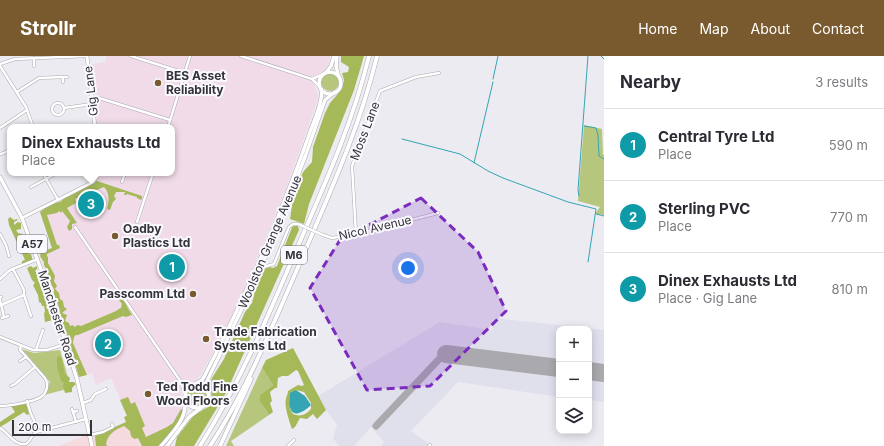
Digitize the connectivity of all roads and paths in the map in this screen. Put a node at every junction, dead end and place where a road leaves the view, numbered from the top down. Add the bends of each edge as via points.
1 (87, 56) edge
2 (131, 56) edge
3 (190, 56) edge
4 (242, 56) edge
5 (334, 56) edge
6 (338, 56) edge
7 (369, 56) edge
8 (377, 56) edge
9 (15, 58) edge
10 (34, 58) junction
11 (0, 65) edge
12 (34, 66) dead end
13 (184, 73) junction
14 (323, 74) junction
15 (439, 74) dead end
16 (63, 77) junction
17 (67, 77) dead end
18 (339, 77) junction
19 (312, 79) junction
20 (63, 82) dead end
21 (321, 88) junction
22 (17, 92) junction
23 (334, 92) junction
24 (99, 98) dead end
25 (92, 104) junction
26 (64, 108) junction
27 (27, 110) junction
28 (170, 120) junction
29 (32, 124) edge
30 (95, 124) edge
31 (169, 124) edge
32 (0, 128) edge
33 (44, 176) edge
34 (52, 176) edge
35 (96, 176) edge
36 (125, 176) edge
37 (152, 176) edge
38 (0, 177) edge
39 (46, 179) junction
40 (122, 182) dead end
41 (31, 188) dead end
42 (58, 200) junction
43 (438, 213) dead end
44 (22, 218) junction
45 (137, 222) dead end
46 (75, 227) dead end
47 (0, 234) edge
48 (356, 234) junction
49 (8, 256) dead end
50 (265, 257) junction
51 (38, 260) junction
52 (269, 265) junction
53 (260, 268) junction
54 (13, 269) junction
55 (0, 278) edge
56 (24, 295) junction
57 (0, 298) edge
58 (1, 305) junction
59 (8, 316) dead end
60 (31, 316) dead end
61 (43, 330) dead end
62 (0, 337) edge
63 (66, 344) junction
64 (21, 345) junction
65 (36, 350) junction
66 (26, 357) junction
67 (20, 361) dead end
68 (256, 364) junction
69 (35, 367) junction
70 (181, 382) junction
71 (192, 385) junction
72 (11, 386) dead end
73 (208, 393) junction
74 (106, 395) dead end
75 (185, 396) junction
76 (27, 401) junction
77 (83, 403) junction
78 (0, 406) edge
79 (201, 407) junction
80 (77, 411) dead end
81 (86, 419) junction
82 (76, 422) junction
83 (112, 424) dead end
84 (0, 428) edge
85 (39, 431) junction
86 (90, 435) junction
87 (294, 440) dead end
88 (91, 445) edge
89 (161, 446) edge
90 (167, 446) edge
91 (200, 446) edge
92 (210, 446) edge
93 (220, 446) edge
94 (288, 446) edge

1 - 10 street
1 - 25 street, Gig Lane
2 - 13 street
3 - 13 street
4 - 19 street
5 - 14 main road via 331,66
6 - 18 main road via 336,66
7 - 91 highway, M6 via 343,139 285,277 232,392
8 - 68 highway, M6 via 349,147
9 - 10 street
9 - 11 street
10 - 12 street
11 - 22 street
13 - 28 street
14 - 18 main road via 330,72
14 - 19 street
14 - 21 main road via 320,80
15 - 48 street, Moss Lane via 416,77 380,91 352,166
16 - 17 street
16 - 20 street
16 - 22 street via 39,78
18 - 23 main road via 340,87
19 - 21 street
21 - 23 main road via 329,93
21 - 71 main road, Woolston Grange Avenue via 322,99 259,263 205,375 202,380
22 - 27 street
23 - 50 main road, Woolston Grange Avenue via 325,100 292,192
24 - 28 street
25 - 26 street
25 - 30 street, Gig Lane
26 - 26 street via 58,115 52,109 58,102
27 - 29 street
27 - 32 street
28 - 31 street
33 - 39 street
34 - 39 street
35 - 42 street via 93,182
36 - 40 street
37 - 45 street
38 - 44 main road, Manchester Road / A57
39 - 41 street
39 - 42 street
42 - 44 street
43 - 48 street, Nicol Avenue
44 - 51 main road, Manchester Road / A57
46 - 70 street
47 - 49 street
48 - 52 street, Nicol Avenue, bridge via 332,238 293,224 289,227 275,262
50 - 52 street
50 - 53 main road, Woolston Grange Avenue
51 - 54 street
51 - 63 main road, Manchester Road / A57
52 - 53 street
53 - 73 main road, Woolston Grange Avenue via 207,381
54 - 55 street
54 - 56 street
56 - 58 street
56 - 60 street
57 - 58 street
58 - 59 street via 3,317
61 - 65 street
62 - 64 street
63 - 65 street
63 - 77 main road, Manchester Road / A57
64 - 65 street
64 - 66 street via 20,350
66 - 67 street
66 - 69 street
68 - 92 highway, M6 via 240,398
68 - 93 highway, M6
69 - 72 street
69 - 76 street via 48,383 42,397
70 - 71 street via 186,386
70 - 75 street
71 - 73 main road via 200,385
71 - 75 main road via 187,389
73 - 79 main road via 207,401
74 - 77 street via 105,390
75 - 79 main road via 188,404 194,408
75 - 89 main road via 184,415
76 - 78 street
76 - 85 street
77 - 81 main road, Manchester Road / A57
79 - 90 main road via 189,417
80 - 82 street via 72,410
81 - 82 street
81 - 86 main road, Manchester Road / A57
82 - 85 street
83 - 86 street via 113,427 106,431
84 - 85 street via 20,445 27,443 33,434
86 - 88 main road, Manchester Road / A57
87 - 94 street

